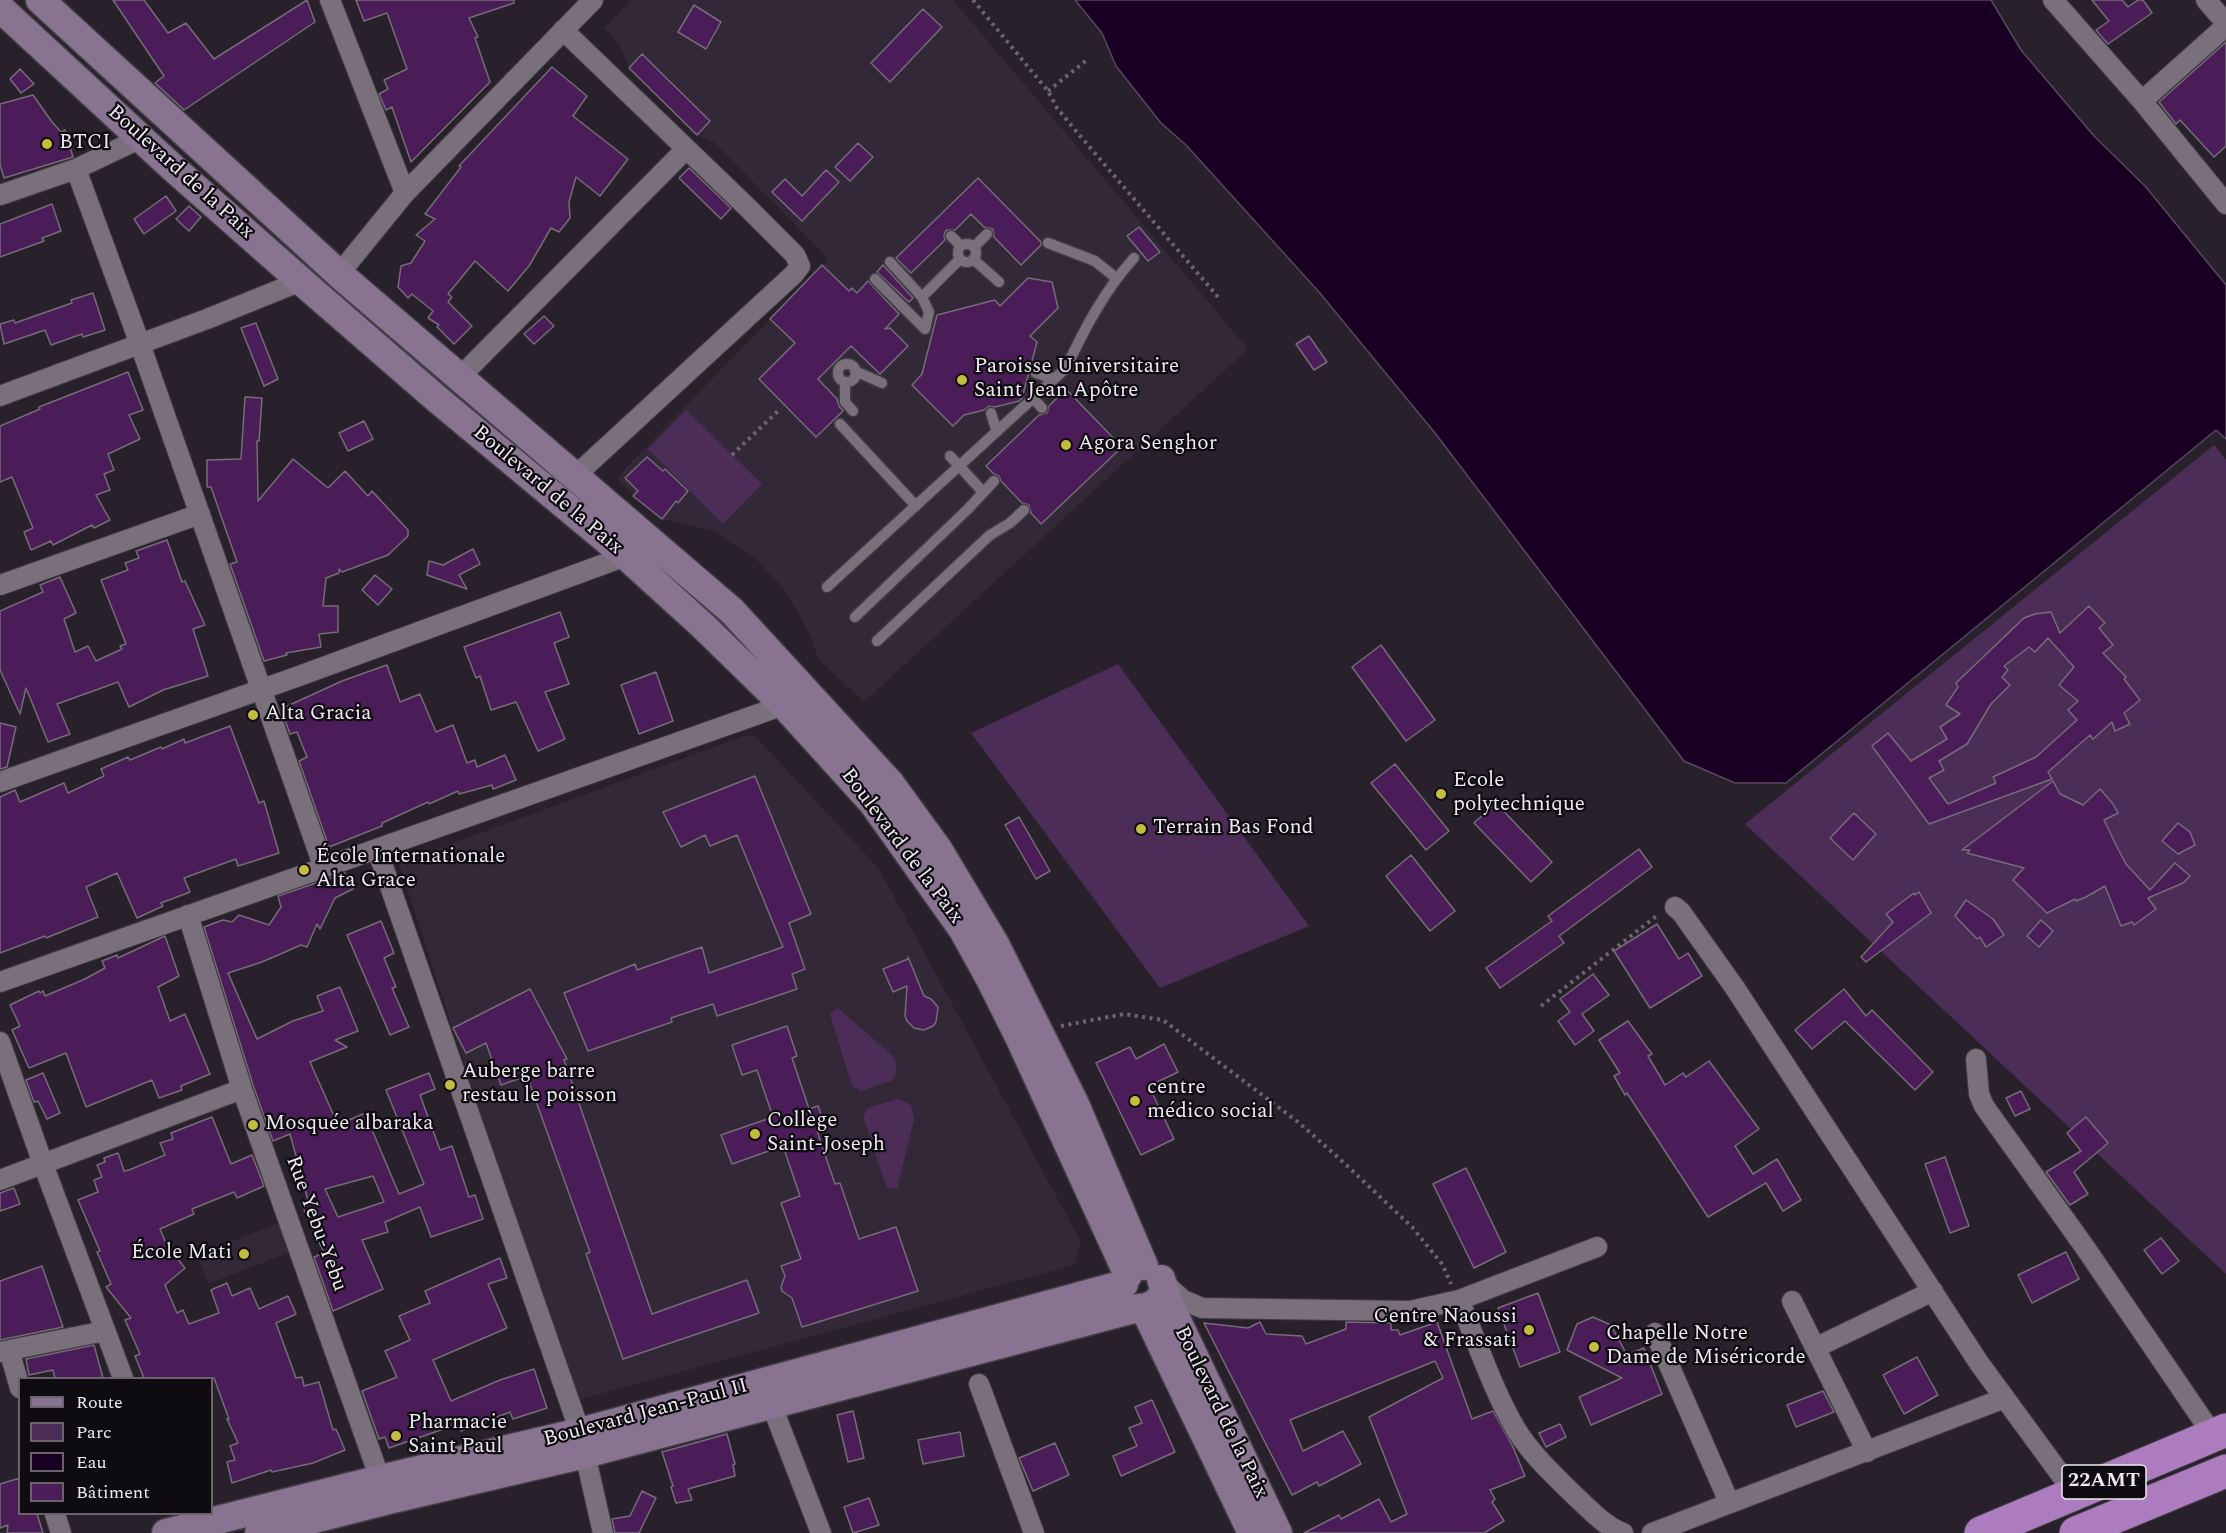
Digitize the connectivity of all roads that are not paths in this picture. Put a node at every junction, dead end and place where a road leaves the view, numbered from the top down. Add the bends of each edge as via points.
1 (40, 0) edge
2 (330, 0) edge
3 (593, 0) edge
4 (2053, 0) edge
5 (2206, 0) edge
6 (0, 8) edge
7 (2226, 25) edge
8 (562, 30) junction
9 (2142, 101) junction
10 (141, 138) junction
11 (686, 149) junction
12 (76, 169) junction
13 (405, 193) junction
14 (0, 195) edge
15 (2226, 204) edge
16 (987, 234) dead end
17 (951, 236) dead end
18 (1048, 243) dead end
19 (961, 246) junction
20 (973, 253) junction
21 (1134, 258) dead end
22 (960, 259) junction
23 (890, 262) dead end
24 (339, 274) junction
25 (1116, 278) junction
26 (875, 279) dead end
27 (301, 281) junction
28 (999, 282) dead end
29 (922, 297) junction
30 (140, 344) junction
31 (855, 371) junction
32 (1036, 373) dead end
33 (459, 378) junction
34 (1054, 379) junction
35 (845, 382) junction
36 (882, 383) dead end
37 (0, 396) edge
38 (1033, 398) junction
39 (1042, 408) dead end
40 (853, 411) dead end
41 (990, 412) dead end
42 (840, 424) dead end
43 (997, 432) junction
44 (950, 456) dead end
45 (960, 466) junction
46 (574, 477) junction
47 (994, 481) dead end
48 (983, 492) junction
49 (916, 506) junction
50 (1023, 510) dead end
51 (200, 514) junction
52 (635, 546) junction
53 (0, 585) edge
54 (827, 587) dead end
55 (855, 617) dead end
56 (877, 641) dead end
57 (261, 690) junction
58 (784, 705) junction
59 (0, 782) edge
60 (377, 849) junction
61 (324, 868) junction
62 (1675, 907) road end
63 (188, 915) junction
64 (0, 982) edge
65 (1029, 1035) junction
66 (0, 1042) edge
67 (1977, 1059) dead end
68 (242, 1089) junction
69 (43, 1164) junction
70 (0, 1180) edge
71 (1596, 1247) dead end
72 (1143, 1287) junction
73 (1933, 1292) junction
74 (1459, 1300) junction
75 (1792, 1301) dead end
76 (105, 1330) junction
77 (1655, 1333) dead end
78 (1815, 1348) junction
79 (4, 1351) edge
80 (123, 1377) edge
81 (18, 1383) edge
82 (979, 1384) dead end
83 (2005, 1398) junction
84 (772, 1406) junction
85 (2219, 1433) edge
86 (583, 1443) junction
87 (1867, 1452) junction
88 (2226, 1471) edge
89 (380, 1479) junction
90 (2075, 1494) junction
91 (1729, 1502) junction
92 (55, 1515) edge
93 (177, 1525) edge
94 (2081, 1532) edge
95 (61, 1533) edge
96 (259, 1533) edge
97 (603, 1533) edge
98 (821, 1533) edge
99 (1034, 1533) edge
100 (1252, 1533) edge
101 (1278, 1533) edge
102 (1623, 1533) edge
103 (1652, 1533) edge
104 (1981, 1533) edge

1 - 24 main road, Boulevard de la Paix
2 - 13 street
3 - 8 street
4 - 9 street
5 - 7 street
6 - 10 main road, Boulevard de la Paix
7 - 9 street
8 - 11 street
8 - 13 street
9 - 15 street
10 - 12 street
10 - 27 main road, Boulevard de la Paix
11 - 33 street
11 - 46 street via 795,255 800,266
12 - 14 street
12 - 30 street
13 - 24 street
16 - 20 lane
17 - 19 lane
18 - 25 lane via 1095,261
19 - 20 lane via 967,244
19 - 22 lane via 957,251
20 - 22 lane via 968,262
20 - 28 lane
21 - 25 lane
22 - 29 lane
23 - 29 lane
24 - 33 main road, Boulevard de la Paix
25 - 34 lane via 1066,368
26 - 29 lane via 925,329 929,312
27 - 30 street
27 - 52 main road, Boulevard de la Paix via 437,399
30 - 37 street
30 - 51 street
31 - 35 lane via 853,380
31 - 35 lane via 853,366 839,366 839,377
31 - 36 lane
32 - 34 lane
33 - 46 main road, Boulevard de la Paix
34 - 38 lane
35 - 40 lane via 845,402
38 - 39 lane
38 - 43 lane
41 - 43 lane
42 - 49 lane
43 - 45 lane
44 - 45 lane
45 - 48 lane
45 - 49 lane
46 - 52 main road, Boulevard de la Paix
47 - 48 lane
48 - 55 lane
49 - 54 lane
50 - 56 lane via 990,535
51 - 53 street
51 - 57 street
52 - 57 street
52 - 58 main road, Boulevard de la Paix via 703,626
52 - 65 main road, Boulevard de la Paix via 732,611 890,783 938,849 984,925
57 - 59 street
57 - 61 street
58 - 60 street
58 - 65 main road, Boulevard de la Paix via 872,802 963,930
60 - 61 street
60 - 86 street
61 - 63 street
62 - 73 street via 1735,988
63 - 64 street
63 - 68 street, Rue Yebu-Yebu
65 - 72 main road, Boulevard de la Paix
66 - 69 street
67 - 85 street via 1979,1094 1984,1106
68 - 69 street
68 - 89 street, Rue Yebu-Yebu
69 - 70 street
69 - 76 street
71 - 74 street
72 - 74 street via 1211,1309 1410,1311
72 - 84 main road, Boulevard Jean-Paul II
72 - 86 main road, Boulevard Jean-Paul II
72 - 100 main road, Boulevard de la Paix
72 - 101 main road, Boulevard de la Paix
73 - 78 street
73 - 83 street
74 - 102 street via 1517,1432 1586,1507
75 - 78 street
76 - 79 street
76 - 80 street
77 - 91 street
78 - 87 street
79 - 81 street
82 - 99 street
83 - 87 street
83 - 90 street
84 - 86 main road, Boulevard Jean-Paul II
84 - 98 street
85 - 90 highway, 22AMT
86 - 89 main road, Boulevard Jean-Paul II
86 - 96 main road, Boulevard Jean-Paul II
86 - 97 street
87 - 91 street
88 - 94 highway
89 - 93 main road, Boulevard Jean-Paul II
90 - 104 highway, 22AMT
91 - 103 street
92 - 95 street

